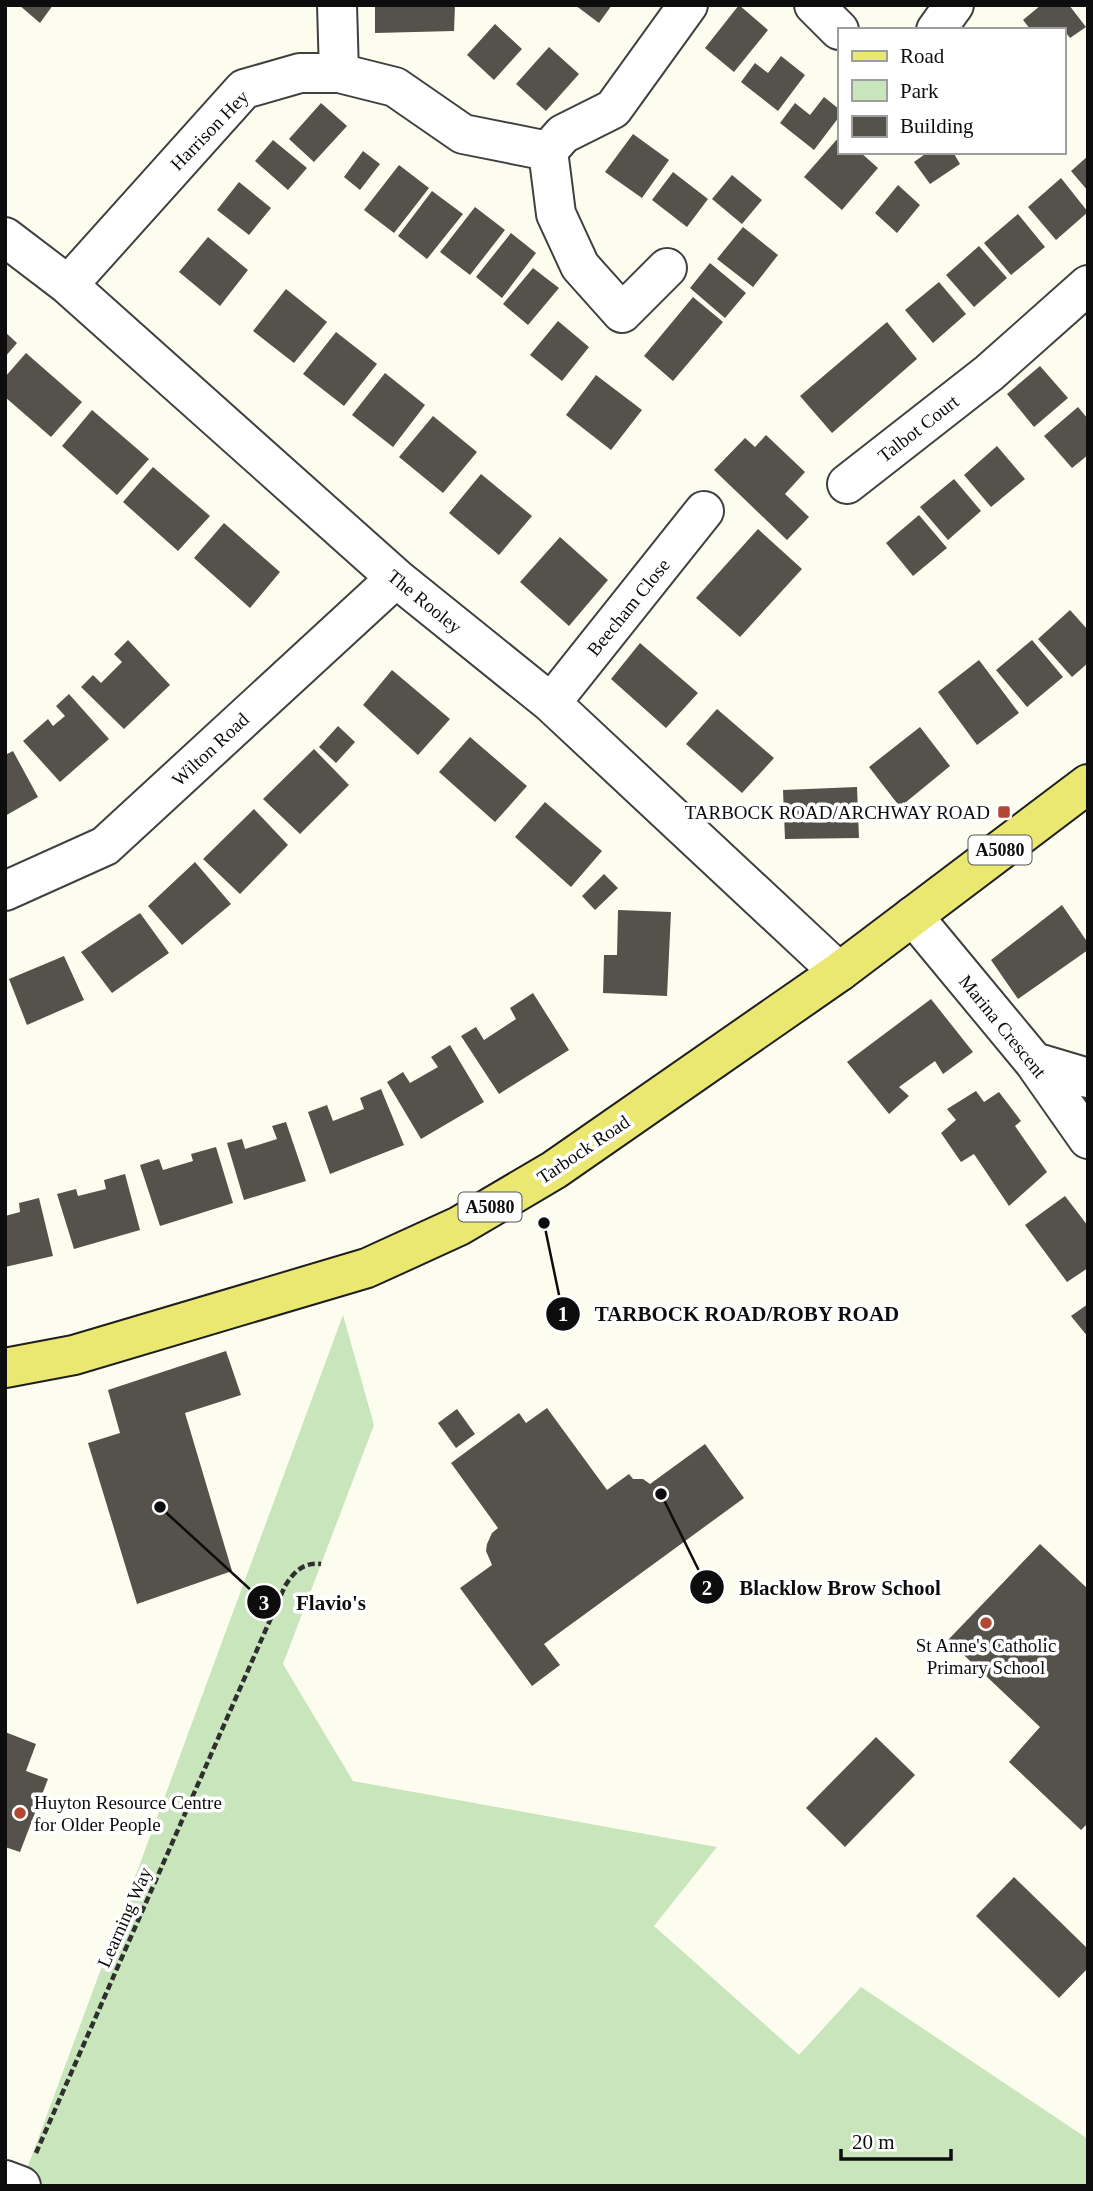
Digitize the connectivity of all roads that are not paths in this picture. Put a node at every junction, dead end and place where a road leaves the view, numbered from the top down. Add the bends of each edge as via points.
1 (337, 5) edge
2 (688, 5) edge
3 (814, 5) edge
4 (954, 5) edge
5 (937, 28) edge
6 (838, 29) edge
7 (339, 73) junction
8 (548, 151) junction
9 (5, 237) edge
10 (667, 268) dead end
11 (68, 285) junction
12 (1084, 297) edge
13 (847, 484) dead end
14 (704, 511) dead end
15 (396, 578) junction
16 (551, 702) junction
17 (1088, 784) edge
18 (5, 891) edge
19 (913, 916) junction
20 (839, 972) junction
21 (1034, 1062) junction
22 (1088, 1078) edge
23 (1088, 1139) edge
24 (5, 1368) edge

1 - 7 street
2 - 8 street via 613,109 563,134
3 - 6 street
4 - 5 street
7 - 8 street, Harrison Hey via 395,87 463,134
7 - 11 street, Harrison Hey via 300,73 244,89
8 - 10 street via 556,214 580,266 622,313
9 - 11 street, The Rooley
11 - 15 street, The Rooley
12 - 13 street, Talbot Court
14 - 16 street, Beecham Close
15 - 16 street, The Rooley
15 - 18 street, Wilton Road via 105,846
16 - 20 street, The Rooley
17 - 19 main road, Tarbock Road / A5080
19 - 20 main road, Tarbock Road / A5080
19 - 21 street, Marina Crescent
20 - 24 main road, Tarbock Road / A5080 via 554,1170 459,1226 367,1268 74,1354
21 - 22 street
21 - 23 street, Marina Crescent

